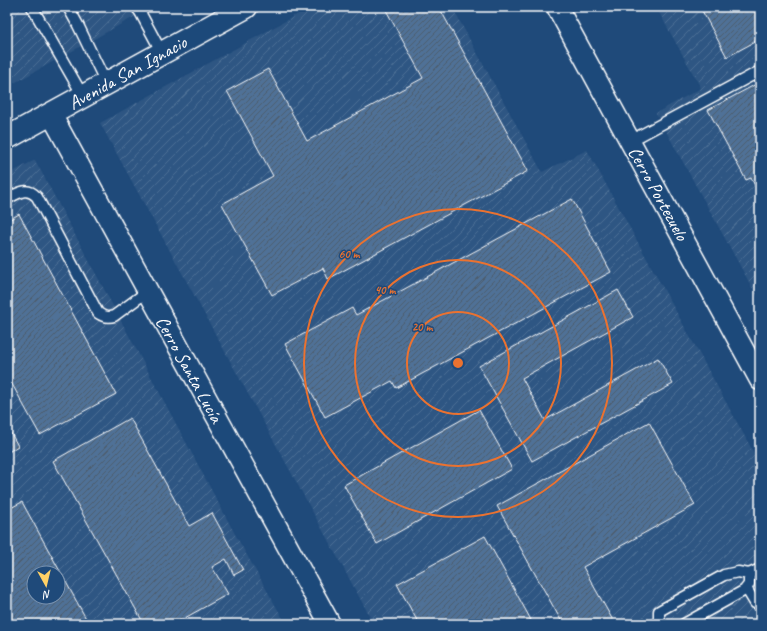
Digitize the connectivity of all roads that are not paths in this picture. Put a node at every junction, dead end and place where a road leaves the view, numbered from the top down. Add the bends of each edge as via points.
1 (32, 7) edge
2 (68, 7) edge
3 (136, 7) edge
4 (246, 7) edge
5 (557, 7) edge
6 (162, 53) junction
7 (760, 71) edge
8 (106, 83) junction
9 (83, 96) junction
10 (51, 114) junction
11 (7, 138) edge
12 (630, 141) junction
13 (7, 199) edge
14 (148, 291) junction
15 (760, 380) edge
16 (760, 569) edge
17 (749, 574) junction
18 (746, 588) junction
19 (755, 603) dead end
20 (690, 623) edge
21 (330, 624) edge
22 (662, 624) edge

1 - 9 lane
2 - 8 lane
3 - 6 lane
4 - 6 main road, Avenida San Ignacio
5 - 12 street, Cerro Portezuelo
6 - 8 main road, Avenida San Ignacio
7 - 12 lane
8 - 9 main road, Avenida San Ignacio
9 - 10 main road, Avenida San Ignacio
10 - 11 main road, Avenida San Ignacio
10 - 14 street, Cerro Santa Lucía
12 - 15 street, Cerro Portezuelo
13 - 14 lane via 22,191 31,192 37,197 98,313 102,316 114,316
14 - 21 street, Cerro Santa Lucía
16 - 17 lane
17 - 18 lane via 749,584
17 - 22 lane via 738,572 724,576 659,611
18 - 19 lane
18 - 20 lane

